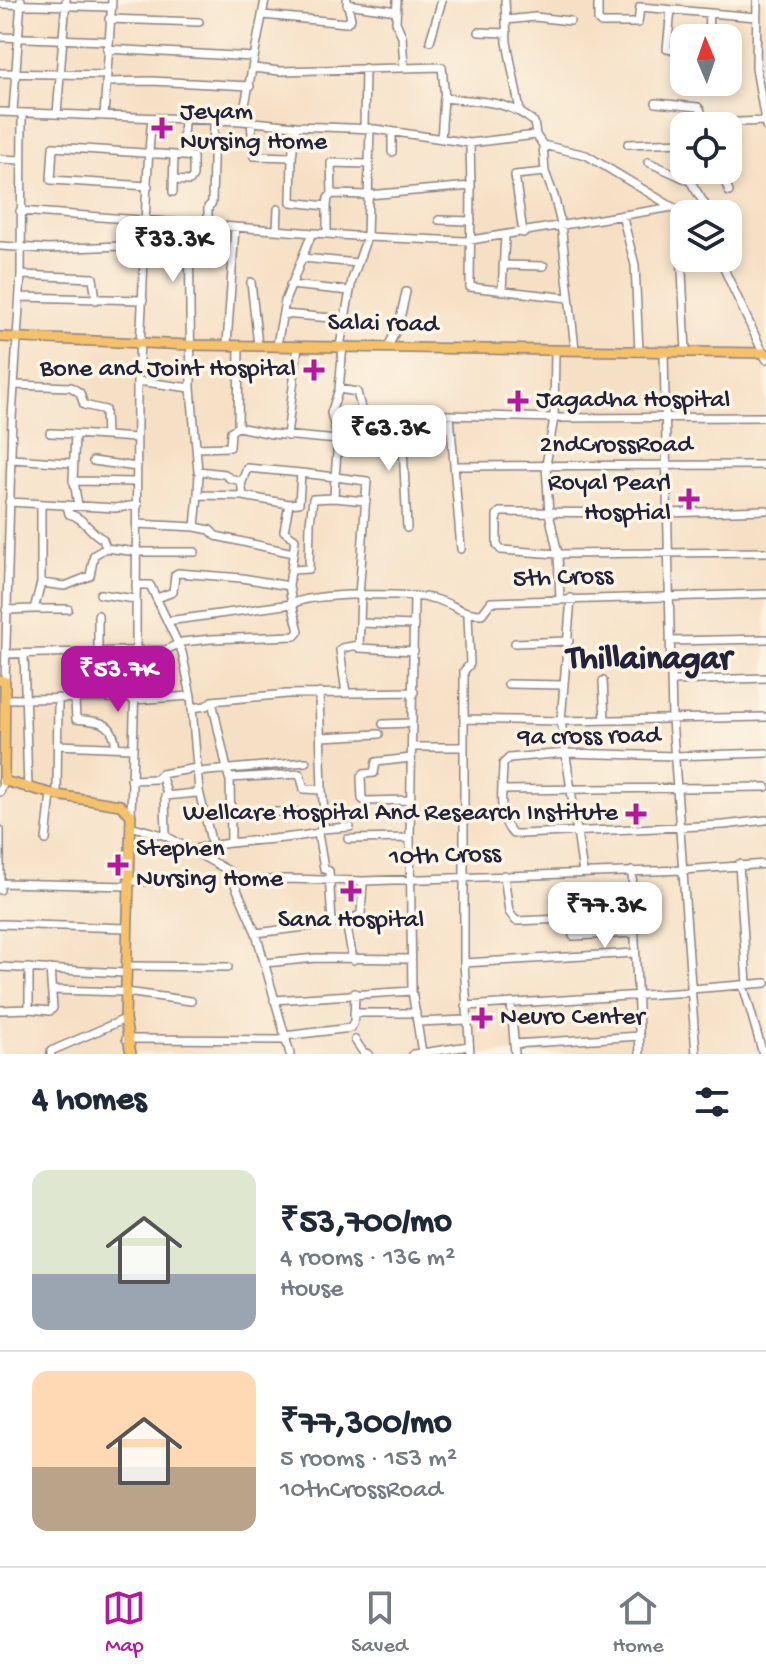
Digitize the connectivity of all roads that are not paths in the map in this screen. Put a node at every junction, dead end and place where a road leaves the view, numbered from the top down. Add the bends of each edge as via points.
1 (265, 0) edge
2 (397, 0) edge
3 (442, 0) edge
4 (505, 0) edge
5 (598, 0) edge
6 (757, 0) edge
7 (347, 2) edge
8 (20, 3) edge
9 (0, 4) edge
10 (66, 4) edge
11 (111, 4) edge
12 (384, 4) edge
13 (671, 10) junction
14 (397, 11) junction
15 (709, 13) junction
16 (263, 15) junction
17 (756, 17) junction
18 (109, 19) junction
19 (506, 20) junction
20 (570, 21) dead end
21 (199, 22) dead end
22 (709, 24) edge
23 (479, 32) dead end
24 (507, 33) junction
25 (0, 37) edge
26 (18, 37) junction
27 (63, 39) junction
28 (430, 41) dead end
29 (107, 45) junction
30 (670, 51) edge
31 (254, 57) junction
32 (404, 67) junction
33 (766, 67) edge
34 (253, 68) junction
35 (365, 68) junction
36 (756, 68) junction
37 (0, 73) edge
38 (16, 73) junction
39 (60, 74) junction
40 (106, 78) junction
41 (250, 86) junction
42 (444, 97) junction
43 (656, 103) dead end
44 (520, 111) junction
45 (0, 112) edge
46 (17, 112) junction
47 (701, 112) edge
48 (57, 114) junction
49 (104, 116) junction
50 (152, 119) junction
51 (184, 120) junction
52 (214, 121) junction
53 (247, 121) junction
54 (766, 121) edge
55 (742, 122) edge
56 (296, 126) junction
57 (766, 127) edge
58 (367, 128) junction
59 (392, 133) junction
60 (536, 135) junction
61 (441, 139) junction
62 (670, 142) edge
63 (470, 143) junction
64 (628, 144) dead end
65 (543, 145) junction
66 (392, 152) dead end
67 (148, 153) junction
68 (174, 155) junction
69 (186, 155) junction
70 (292, 157) junction
71 (0, 159) edge
72 (21, 160) junction
73 (648, 162) dead end
74 (369, 164) junction
75 (545, 172) junction
76 (173, 180) junction
77 (726, 184) edge
78 (148, 186) junction
79 (471, 186) junction
80 (173, 192) dead end
81 (729, 192) dead end
82 (332, 194) junction
83 (368, 195) junction
84 (701, 200) edge
85 (670, 205) edge
86 (327, 206) junction
87 (278, 209) dead end
88 (20, 211) junction
89 (670, 211) edge
90 (622, 215) junction
91 (145, 220) junction
92 (439, 220) dead end
93 (471, 221) junction
94 (189, 223) junction
95 (561, 224) junction
96 (208, 225) junction
97 (235, 227) junction
98 (277, 230) junction
99 (312, 233) junction
100 (523, 233) junction
101 (327, 234) junction
102 (505, 236) junction
103 (367, 237) junction
104 (471, 240) junction
105 (145, 245) junction
106 (0, 246) edge
107 (19, 247) junction
108 (302, 258) junction
109 (358, 263) junction
110 (503, 265) junction
111 (544, 266) dead end
112 (682, 272) edge
113 (726, 272) edge
114 (21, 275) junction
115 (251, 282) dead end
116 (290, 285) junction
117 (350, 291) junction
118 (502, 291) junction
119 (406, 292) dead end
120 (20, 297) junction
121 (569, 298) junction
122 (96, 300) junction
123 (143, 300) junction
124 (283, 314) junction
125 (344, 319) junction
126 (0, 337) edge
127 (16, 338) junction
128 (141, 343) junction
129 (227, 344) junction
130 (190, 345) junction
131 (239, 345) junction
132 (258, 345) junction
133 (277, 345) junction
134 (298, 346) junction
135 (341, 346) junction
136 (388, 347) junction
137 (575, 349) junction
138 (555, 350) junction
139 (686, 351) junction
140 (639, 352) junction
141 (664, 353) junction
142 (765, 355) edge
143 (137, 381) junction
144 (15, 385) junction
145 (191, 388) junction
146 (339, 389) junction
147 (450, 416) junction
148 (665, 416) junction
149 (766, 417) edge
150 (0, 418) edge
151 (12, 418) junction
152 (554, 418) junction
153 (238, 427) junction
154 (50, 433) dead end
155 (75, 434) junction
156 (106, 436) junction
157 (287, 436) junction
158 (136, 438) junction
159 (338, 440) junction
160 (358, 442) junction
161 (403, 446) junction
162 (196, 448) junction
163 (12, 459) junction
164 (93, 461) dead end
165 (72, 463) junction
166 (546, 465) junction
167 (766, 465) edge
168 (455, 466) junction
169 (137, 467) junction
170 (666, 467) junction
171 (199, 472) junction
172 (301, 473) junction
173 (335, 477) junction
174 (74, 482) junction
175 (136, 482) junction
176 (242, 482) junction
177 (198, 495) junction
178 (243, 496) junction
179 (334, 498) junction
180 (366, 501) junction
181 (6, 503) edge
182 (289, 504) junction
183 (41, 505) junction
184 (78, 505) junction
185 (138, 505) junction
186 (67, 506) junction
187 (766, 510) edge
188 (549, 513) junction
189 (667, 513) junction
190 (137, 524) junction
191 (195, 527) junction
192 (407, 528) dead end
193 (106, 548) junction
194 (461, 549) dead end
195 (137, 552) junction
196 (195, 552) dead end
197 (766, 552) edge
198 (293, 553) junction
199 (558, 554) junction
200 (668, 554) junction
201 (292, 570) junction
202 (41, 583) junction
203 (136, 585) junction
204 (289, 586) junction
205 (100, 594) dead end
206 (766, 594) edge
207 (360, 596) junction
208 (414, 596) junction
209 (668, 596) junction
210 (157, 598) junction
211 (560, 598) junction
212 (571, 598) junction
213 (135, 599) junction
214 (292, 604) junction
215 (34, 609) junction
216 (68, 609) dead end
217 (6, 610) junction
218 (98, 615) dead end
219 (468, 615) junction
220 (167, 621) junction
221 (360, 623) junction
222 (414, 625) junction
223 (766, 639) edge
224 (569, 641) junction
225 (670, 641) junction
226 (515, 643) dead end
227 (178, 645) junction
228 (358, 645) junction
229 (136, 651) junction
230 (414, 651) junction
231 (98, 652) junction
232 (6, 654) junction
233 (24, 654) junction
234 (766, 678) edge
235 (3, 681) edge
236 (603, 681) dead end
237 (671, 681) junction
238 (508, 684) dead end
239 (563, 685) junction
240 (414, 692) junction
241 (319, 693) junction
242 (346, 693) junction
243 (191, 696) junction
244 (58, 698) junction
245 (5, 699) junction
246 (24, 699) junction
247 (133, 699) junction
248 (75, 700) junction
249 (212, 701) junction
250 (192, 708) junction
251 (766, 717) edge
252 (464, 719) junction
253 (672, 719) junction
254 (605, 720) junction
255 (561, 721) junction
256 (412, 723) junction
257 (383, 724) dead end
258 (379, 734) dead end
259 (321, 737) junction
260 (57, 745) junction
261 (464, 745) junction
262 (116, 747) junction
263 (412, 747) junction
264 (132, 748) junction
265 (566, 753) junction
266 (766, 753) edge
267 (675, 756) junction
268 (411, 758) junction
269 (306, 762) dead end
270 (225, 769) junction
271 (197, 770) junction
272 (161, 774) junction
273 (230, 778) junction
274 (131, 780) junction
275 (2, 781) edge
276 (766, 787) edge
277 (28, 789) junction
278 (571, 789) junction
279 (677, 789) junction
280 (322, 790) junction
281 (503, 790) junction
282 (199, 791) junction
283 (0, 792) edge
284 (167, 794) junction
285 (54, 795) junction
286 (411, 800) junction
287 (231, 812) junction
288 (324, 812) junction
289 (131, 815) junction
290 (766, 820) edge
291 (130, 826) junction
292 (680, 826) junction
293 (350, 827) dead end
294 (0, 830) edge
295 (320, 831) junction
296 (577, 831) junction
297 (166, 836) junction
298 (410, 838) junction
299 (348, 839) dead end
300 (1, 840) edge
301 (46, 840) dead end
302 (231, 842) junction
303 (212, 845) junction
304 (191, 850) junction
305 (739, 864) junction
306 (766, 864) edge
307 (683, 870) junction
308 (632, 871) junction
309 (583, 873) junction
310 (504, 875) junction
311 (410, 877) junction
312 (464, 877) junction
313 (329, 881) junction
314 (363, 881) junction
315 (167, 882) dead end
316 (236, 882) junction
317 (0, 883) edge
318 (128, 883) junction
319 (0, 890) edge
320 (634, 916) junction
321 (346, 922) junction
322 (0, 924) edge
323 (332, 924) junction
324 (127, 928) junction
325 (256, 933) junction
326 (634, 933) junction
327 (573, 936) dead end
328 (635, 953) junction
329 (411, 959) junction
330 (353, 960) junction
331 (265, 963) junction
332 (464, 963) junction
333 (0, 967) edge
334 (228, 967) dead end
335 (29, 968) junction
336 (50, 969) junction
337 (126, 970) junction
338 (766, 983) edge
339 (745, 984) junction
340 (52, 990) junction
341 (691, 990) junction
342 (412, 991) junction
343 (126, 992) junction
344 (355, 993) junction
345 (637, 995) junction
346 (274, 1000) junction
347 (191, 1001) dead end
348 (511, 1003) junction
349 (466, 1006) junction
350 (29, 1009) junction
351 (0, 1010) edge
352 (354, 1013) junction
353 (416, 1013) junction
354 (125, 1019) junction
355 (467, 1020) junction
356 (417, 1022) junction
357 (640, 1036) junction
358 (284, 1038) junction
359 (126, 1039) junction
360 (355, 1040) dead end
361 (514, 1044) junction
362 (470, 1050) edge
363 (423, 1053) edge
364 (51, 1054) edge
365 (131, 1054) edge
366 (290, 1054) edge
367 (368, 1054) edge
368 (515, 1054) edge
369 (640, 1054) edge
370 (696, 1054) edge
371 (763, 1054) edge

1 - 16 street
2 - 14 street
3 - 28 street
4 - 19 street
5 - 13 street via 601,23 638,23 640,7
6 - 17 street
7 - 12 street
7 - 16 street via 348,23
8 - 9 street
8 - 10 street
8 - 26 street
10 - 11 street
10 - 27 street
11 - 18 street
12 - 14 street
13 - 15 street
13 - 30 street via 666,47
14 - 32 street
15 - 17 street
15 - 22 street
16 - 31 street
17 - 36 street
18 - 21 street
18 - 29 street
19 - 20 street
19 - 24 street
23 - 24 street
24 - 44 street
25 - 26 street
26 - 27 street
26 - 38 street
27 - 29 street
27 - 39 street
29 - 31 street
29 - 40 street
31 - 34 street
32 - 35 street
32 - 42 street via 442,67
33 - 36 street
34 - 35 street
34 - 41 street
35 - 58 street
36 - 54 street
37 - 38 street
38 - 39 street
38 - 46 street
39 - 40 street
39 - 48 street
40 - 41 street
40 - 49 street
41 - 53 street
42 - 44 street via 490,101
42 - 61 street
43 - 47 street via 698,107
44 - 60 street via 534,122
45 - 46 street
46 - 48 street
46 - 72 street
48 - 49 street
49 - 50 street
50 - 51 street
50 - 67 street
51 - 52 street
51 - 69 street
52 - 53 street
52 - 96 street
53 - 56 street
53 - 70 street via 254,156
54 - 55 street
54 - 57 street
56 - 58 street
56 - 70 street
58 - 59 street
58 - 74 street
59 - 61 street
59 - 66 street
60 - 63 street
60 - 65 street
61 - 63 street
62 - 64 street
63 - 79 street
65 - 75 street
65 - 85 street via 586,155
67 - 68 street
67 - 78 street
67 - 78 street via 53,146 50,179
68 - 69 street
68 - 76 street
69 - 76 street via 194,160 192,180
70 - 86 street via 291,202
71 - 72 street
72 - 88 street
73 - 84 street via 686,178
74 - 82 street via 331,163
74 - 83 street
75 - 95 street
75 - 100 street via 515,175
76 - 80 street
77 - 81 street
78 - 91 street
79 - 83 street
79 - 93 street
82 - 83 street
82 - 86 street
83 - 103 street
86 - 101 street
87 - 98 street
88 - 91 street
88 - 107 street
89 - 90 street
90 - 95 street
90 - 140 street via 635,265
91 - 94 street
91 - 105 street
92 - 93 street
93 - 104 street
94 - 96 street
94 - 130 street
95 - 100 street
95 - 121 street
96 - 97 street
97 - 98 street
97 - 129 street
98 - 99 street
99 - 101 street
99 - 108 street
100 - 102 street
101 - 103 street
102 - 104 street
102 - 110 street
103 - 104 street
103 - 109 street
104 - 118 street via 470,287
105 - 107 street
105 - 123 street
106 - 107 street
107 - 114 street
108 - 109 street
108 - 116 street
109 - 117 street
110 - 111 street
110 - 118 street
112 - 139 street
113 - 142 street
114 - 120 street
114 - 122 street via 93,278
115 - 132 street
116 - 117 street
116 - 124 street
117 - 125 street
118 - 121 street
119 - 136 street
120 - 122 street
120 - 127 street
121 - 137 street
122 - 123 street
123 - 128 street
124 - 125 street
124 - 133 street
125 - 135 street
126 - 127 main road, Salai road
127 - 128 main road, Salai road
127 - 144 street
128 - 130 main road, Salai road
128 - 143 street
129 - 130 main road, Salai road
129 - 131 main road, Salai road
130 - 145 street
131 - 132 main road, Salai road
131 - 153 street
132 - 133 main road, Salai road
133 - 134 main road, Salai road
134 - 135 main road, Salai road
134 - 157 street
135 - 136 main road, Salai road
135 - 146 street
136 - 138 main road, Salai road
137 - 138 main road, Salai road
137 - 140 main road, Salai road
138 - 152 street
139 - 141 main road, Salai road
139 - 142 main road, Salai road
140 - 141 main road, Salai road
141 - 148 street
143 - 145 street
143 - 158 street
144 - 151 street
144 - 156 street via 76,389 84,405 105,410
145 - 162 street
146 - 159 street via 331,413
146 - 160 street via 357,392
147 - 152 street
147 - 161 street via 414,415
147 - 168 street
148 - 149 street
148 - 152 street
148 - 170 street
150 - 151 street
151 - 163 street
152 - 166 street
153 - 157 street
153 - 162 street via 231,431 230,447
154 - 155 street
155 - 156 street
155 - 165 street
156 - 158 street
157 - 159 street
158 - 169 street
159 - 160 street
159 - 173 street
160 - 161 street
161 - 192 street
162 - 171 street
163 - 165 street
163 - 181 street
164 - 169 street
165 - 174 street
166 - 168 street, 2ndCrossRoad
166 - 170 street, 2ndCrossRoad
166 - 188 street
167 - 170 street, 2ndCrossRoad
168 - 194 street
169 - 175 street
170 - 189 street
171 - 176 street
171 - 177 street
172 - 173 street
172 - 176 street via 247,468
172 - 182 street via 299,503
173 - 179 street
173 - 180 street via 366,480
174 - 175 street
174 - 184 street
175 - 185 street
176 - 178 street
177 - 178 street
177 - 191 street
178 - 182 street
179 - 180 street
179 - 201 street via 313,499 309,569
180 - 207 street
181 - 183 street
181 - 217 street
182 - 198 street via 284,532 294,537
183 - 186 street
183 - 202 street
184 - 185 street
184 - 186 street
185 - 190 street
186 - 193 street
187 - 189 street
188 - 189 street
188 - 199 street
188 - 199 street via 499,512 497,545 501,550
189 - 200 street
190 - 191 street
190 - 195 street
191 - 198 street
193 - 195 street
193 - 202 street via 94,555 90,576 65,586
195 - 196 street
195 - 203 street
197 - 200 street
198 - 201 street
199 - 200 street
199 - 211 street
200 - 209 street
201 - 204 street
202 - 215 street
203 - 210 street via 150,585
203 - 213 street
204 - 210 street via 178,573 173,592
204 - 214 street
205 - 213 street
206 - 209 street, 5th Cross
207 - 208 street
207 - 214 street
207 - 221 street
208 - 219 street
208 - 222 street
209 - 212 street, 5th Cross
209 - 225 street
210 - 220 street
211 - 212 street, 5th Cross
211 - 219 street, 5th Cross via 491,602 482,614
212 - 224 street
213 - 229 street
214 - 220 street
214 - 227 street via 299,631 295,636
215 - 216 street
215 - 217 street
217 - 232 street
218 - 231 street
219 - 252 street
220 - 227 street
221 - 222 street
221 - 228 street
222 - 230 street
223 - 225 street
224 - 226 street
224 - 239 street
225 - 237 street
227 - 229 street
227 - 243 street
228 - 230 street
228 - 242 street via 340,650
229 - 231 street
229 - 247 street
230 - 240 street
231 - 233 street
232 - 233 street
232 - 235 street
233 - 246 street
234 - 237 street
235 - 245 main road
236 - 254 street
237 - 253 street
238 - 239 street
239 - 255 street
240 - 242 street
240 - 256 street
241 - 242 street
241 - 249 street
241 - 259 street
243 - 247 street
243 - 250 street
244 - 246 street
244 - 248 street
244 - 260 street
245 - 246 street
245 - 275 main road
246 - 277 street
247 - 248 street
247 - 264 street
248 - 262 street via 76,719 109,727
249 - 250 street
249 - 270 street
250 - 271 street
251 - 253 street
252 - 255 street
252 - 261 street
253 - 254 street
253 - 267 street
254 - 255 street
255 - 265 street
256 - 257 street
256 - 263 street
258 - 259 street
259 - 280 street
260 - 262 street
260 - 285 street
261 - 263 street
261 - 312 street
262 - 264 street
263 - 268 street
264 - 274 street
265 - 267 street, 9a cross road
265 - 278 street
265 - 281 street, 9a cross road via 509,758 503,764
266 - 267 street, 9a cross road
267 - 279 street
268 - 286 street
268 - 286 street via 376,762 374,773 361,777 365,801
269 - 270 street
270 - 271 street
270 - 273 street
271 - 272 street
271 - 282 street
272 - 274 street
272 - 284 street
273 - 280 street via 299,773 304,789
273 - 287 street
274 - 289 street
275 - 277 main road
275 - 283 street
276 - 279 street
277 - 285 main road
278 - 279 street
278 - 281 street
278 - 296 street
279 - 292 street
280 - 288 street
281 - 296 street, 9a cross road via 502,816 513,834
282 - 284 street
282 - 303 street
284 - 297 street
285 - 289 main road via 120,805
285 - 301 street
286 - 298 street
287 - 288 street
287 - 302 street
288 - 295 street
289 - 291 main road
290 - 292 street, 9a cross road
291 - 297 street
291 - 318 main road
292 - 296 street, 9a cross road
292 - 307 street
293 - 295 street
294 - 300 street
295 - 302 street
295 - 313 street
296 - 309 street
297 - 304 street
298 - 299 street
298 - 311 street
300 - 317 street
302 - 303 street
303 - 304 street
304 - 316 street via 222,865
305 - 306 street, 10th Cross
305 - 307 street, 10th Cross
305 - 339 street
307 - 308 street, 10th Cross
307 - 341 street
308 - 309 street, 10th Cross
308 - 320 street
309 - 310 street, 10th Cross
310 - 312 street, 10th Cross
310 - 320 street via 509,912 516,921
311 - 312 street, 10th Cross
311 - 314 street, 10th Cross
311 - 329 street
312 - 332 street
313 - 314 street
313 - 316 street
313 - 323 street
314 - 321 street, 10th Cross via 361,914
315 - 318 street
316 - 325 street
317 - 318 street
317 - 319 street
318 - 324 main road
320 - 326 street
321 - 323 street
321 - 330 street
322 - 324 street
323 - 325 street
324 - 337 main road
325 - 331 street
326 - 327 street
326 - 328 street
328 - 332 street
328 - 345 street
329 - 330 street
329 - 342 street
330 - 331 street
331 - 346 street
332 - 349 street
333 - 335 street
334 - 337 street
335 - 336 street
335 - 350 street
336 - 337 street
336 - 340 street
337 - 343 main road
338 - 339 street
339 - 341 street
339 - 371 street
340 - 343 street
340 - 350 street via 52,1010
341 - 345 street
341 - 370 street
342 - 344 street
342 - 353 street
343 - 347 street
343 - 354 main road
344 - 346 street
344 - 352 street
345 - 348 street
345 - 357 street
346 - 358 street
348 - 349 street
348 - 361 street
349 - 355 street
350 - 351 street
352 - 353 street
352 - 358 street via 349,1029
353 - 356 street
354 - 359 main road
354 - 364 street
355 - 356 street
355 - 362 street
356 - 363 street
357 - 361 street
357 - 369 street
358 - 359 street
358 - 366 street
359 - 365 main road
360 - 367 street
361 - 368 street
362 - 363 street

